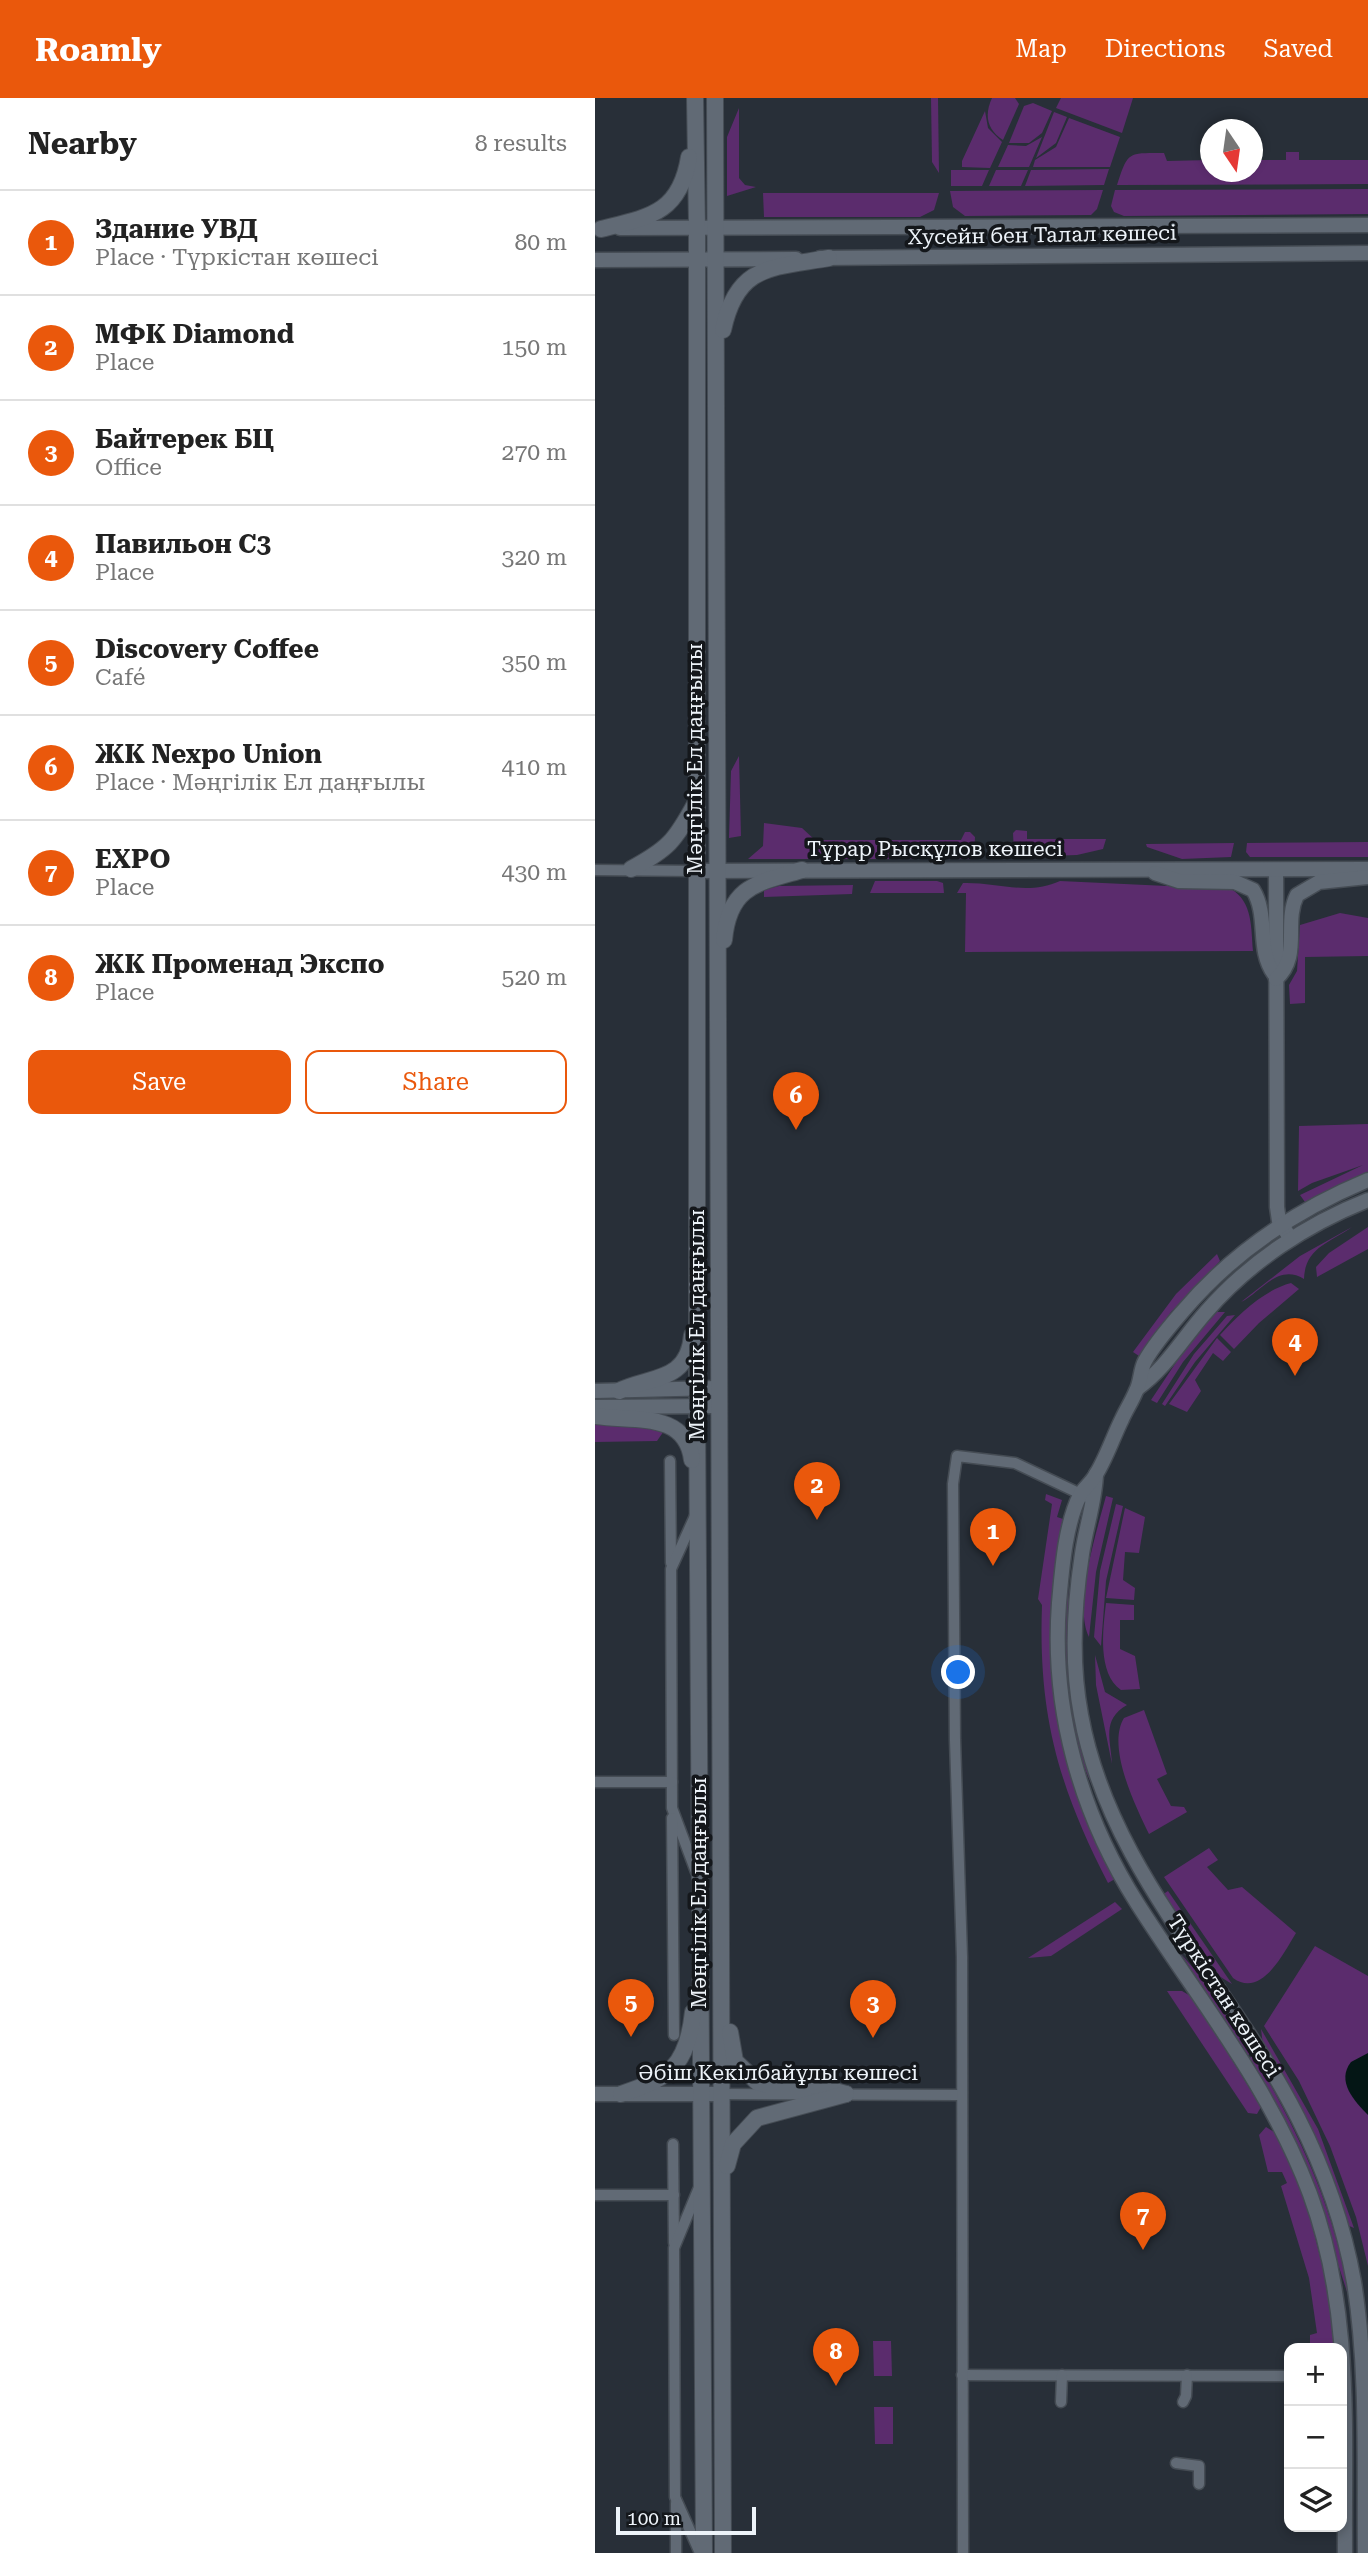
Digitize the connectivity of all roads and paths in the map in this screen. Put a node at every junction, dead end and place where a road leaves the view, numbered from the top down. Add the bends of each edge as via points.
1 (695, 98) edge
2 (715, 98) edge
3 (695, 127) junction
4 (1368, 225) edge
5 (697, 226) junction
6 (717, 226) junction
7 (598, 229) edge
8 (1368, 253) edge
9 (829, 258) junction
10 (595, 260) edge
11 (697, 260) junction
12 (717, 260) junction
13 (716, 370) junction
14 (696, 802) junction
15 (1368, 867) edge
16 (631, 869) junction
17 (1144, 869) junction
18 (595, 870) edge
19 (802, 870) junction
20 (1276, 870) junction
21 (716, 871) junction
22 (696, 872) junction
23 (1368, 877) edge
24 (1276, 979) junction
25 (717, 1019) junction
26 (1368, 1180) edge
27 (1368, 1200) edge
28 (1281, 1224) junction
29 (1291, 1239) junction
30 (698, 1288) junction
31 (697, 1388) junction
32 (717, 1388) junction
33 (1138, 1388) junction
34 (595, 1391) edge
35 (619, 1391) junction
36 (697, 1406) junction
37 (717, 1406) junction
38 (595, 1407) edge
39 (595, 1416) edge
40 (670, 1461) dead end
41 (1096, 1474) junction
42 (1081, 1494) junction
43 (1095, 1500) junction
44 (699, 1503) junction
45 (671, 1569) junction
46 (595, 1782) edge
47 (672, 1782) junction
48 (672, 1808) junction
49 (673, 1871) junction
50 (701, 1885) junction
51 (701, 1937) junction
52 (721, 2003) junction
53 (674, 2035) dead end
54 (595, 2094) edge
55 (621, 2094) junction
56 (702, 2094) junction
57 (720, 2094) junction
58 (846, 2094) junction
59 (960, 2095) junction
60 (673, 2144) dead end
61 (702, 2181) junction
62 (721, 2187) junction
63 (595, 2195) edge
64 (674, 2195) junction
65 (674, 2248) junction
66 (1342, 2343) edge
67 (962, 2375) junction
68 (1062, 2375) junction
69 (1187, 2375) junction
70 (1284, 2376) edge
71 (1347, 2376) edge
72 (1362, 2376) junction
73 (1061, 2402) dead end
74 (1183, 2402) dead end
75 (1343, 2406) edge
76 (1176, 2463) dead end
77 (1199, 2484) dead end
78 (675, 2497) junction
79 (676, 2550) edge
80 (700, 2550) edge
81 (723, 2553) edge
82 (963, 2553) edge
83 (1345, 2553) edge
84 (1365, 2553) edge

1 - 3 main road, Мәңгілік Ел даңғылы
2 - 6 main road, Мәңгілік Ел даңғылы
3 - 5 main road, Мәңгілік Ел даңғылы
3 - 7 main road via 683,183 671,202 652,216
4 - 6 street, Хусейн бен Талал көшесі
5 - 6 street, Хусейн бен Талал көшесі
5 - 7 street
5 - 11 main road, Мәңгілік Ел даңғылы
6 - 12 main road, Мәңгілік Ел даңғылы
8 - 9 street, Хусейн бен Талал көшесі
9 - 12 street, Хусейн бен Талал көшесі
9 - 13 main road via 763,271 740,285 725,320
10 - 11 street
11 - 12 street, Хусейн бен Талал көшесі
11 - 14 main road, Мәңгілік Ел даңғылы
12 - 13 main road, Мәңгілік Ел даңғылы
13 - 21 main road, Мәңгілік Ел даңғылы
14 - 16 main road via 675,839
14 - 22 main road, Мәңгілік Ел даңғылы
15 - 20 street, Тұрар Рысқұлов көшесі
16 - 18 street, Тұрар Рысқұлов көшесі
16 - 22 street, Тұрар Рысқұлов көшесі
17 - 19 street, Тұрар Рысқұлов көшесі
17 - 20 street, Тұрар Рысқұлов көшесі
17 - 24 street via 1179,881 1235,882 1253,890 1260,905 1264,949
19 - 21 street, Тұрар Рысқұлов көшесі
19 - 25 main road via 747,888 731,908
20 - 24 street
21 - 22 street, Тұрар Рысқұлов көшесі
21 - 25 main road, Мәңгілік Ел даңғылы
22 - 30 main road, Мәңгілік Ел даңғылы
23 - 24 street via 1319,882 1297,895 1289,965
24 - 28 street via 1277,1207
25 - 32 main road, Мәңгілік Ел даңғылы
26 - 28 street, Түркістан көшесі
27 - 29 street, Түркістан көшесі
28 - 29 street
28 - 33 street, Түркістан көшесі via 1200,1291 1143,1364
29 - 33 street, Түркістан көшесі via 1219,1298 1158,1374
30 - 31 main road, Мәңгілік Ел даңғылы
30 - 35 main road via 691,1344 679,1366 653,1382
31 - 32 street
31 - 35 street
31 - 36 main road, Мәңгілік Ел даңғылы
32 - 37 main road, Мәңгілік Ел даңғылы
33 - 41 street, Түркістан көшесі
34 - 35 street
36 - 37 street
36 - 38 street
36 - 44 main road, Мәңгілік Ел даңғылы
37 - 52 main road, Мәңгілік Ел даңғылы
39 - 44 main road via 654,1420 680,1432 690,1449
40 - 45 street
41 - 42 street, Түркістан көшесі
41 - 43 street, Түркістан көшесі
42 - 43 street
42 - 59 street via 1015,1463 957,1456 953,1484 962,1957
42 - 66 street, Түркістан көшесі via 1063,1567 1057,1640 1060,1699 1075,1766 1125,1884 1223,2026 1296,2159 1320,2221 1336,2286
43 - 72 street, Түркістан көшесі via 1082,1551 1075,1626 1079,1702 1091,1758 1114,1822 1141,1874 1271,2069 1308,2139 1351,2266
44 - 45 street
44 - 50 main road, Мәңгілік Ел даңғылы
45 - 47 street
46 - 47 street
47 - 48 street
48 - 49 street
48 - 50 street
49 - 50 street via 678,1861 686,1861
49 - 53 street
50 - 51 main road, Мәңгілік Ел даңғылы
51 - 55 main road via 691,2031 680,2062 652,2084
51 - 56 main road, Мәңгілік Ел даңғылы
52 - 57 main road, Мәңгілік Ел даңғылы
52 - 58 main road via 731,2052 748,2076 767,2085 813,2085
54 - 55 street, Әбіш Кекілбайұлы көшесі
55 - 56 street, Әбіш Кекілбайұлы көшесі
56 - 57 street, Әбіш Кекілбайұлы көшесі
56 - 61 main road, Мәңгілік Ел даңғылы
57 - 58 street, Әбіш Кекілбайұлы көшесі
57 - 62 main road, Мәңгілік Ел даңғылы
58 - 59 street, Әбіш Кекілбайұлы көшесі
58 - 62 main road via 752,2121 733,2144
59 - 67 street
60 - 64 street
61 - 65 street
61 - 80 main road, Мәңгілік Ел даңғылы
62 - 81 main road, Мәңгілік Ел даңғылы
63 - 64 street
64 - 65 street
65 - 78 street
67 - 68 street
67 - 82 street
68 - 69 street
68 - 73 street
69 - 70 street
69 - 74 street
71 - 72 street
72 - 84 street, Түркістан көшесі
75 - 83 street, Түркістан көшесі
76 - 77 street via 1199,2466
78 - 79 street
78 - 80 street
79 - 80 street

